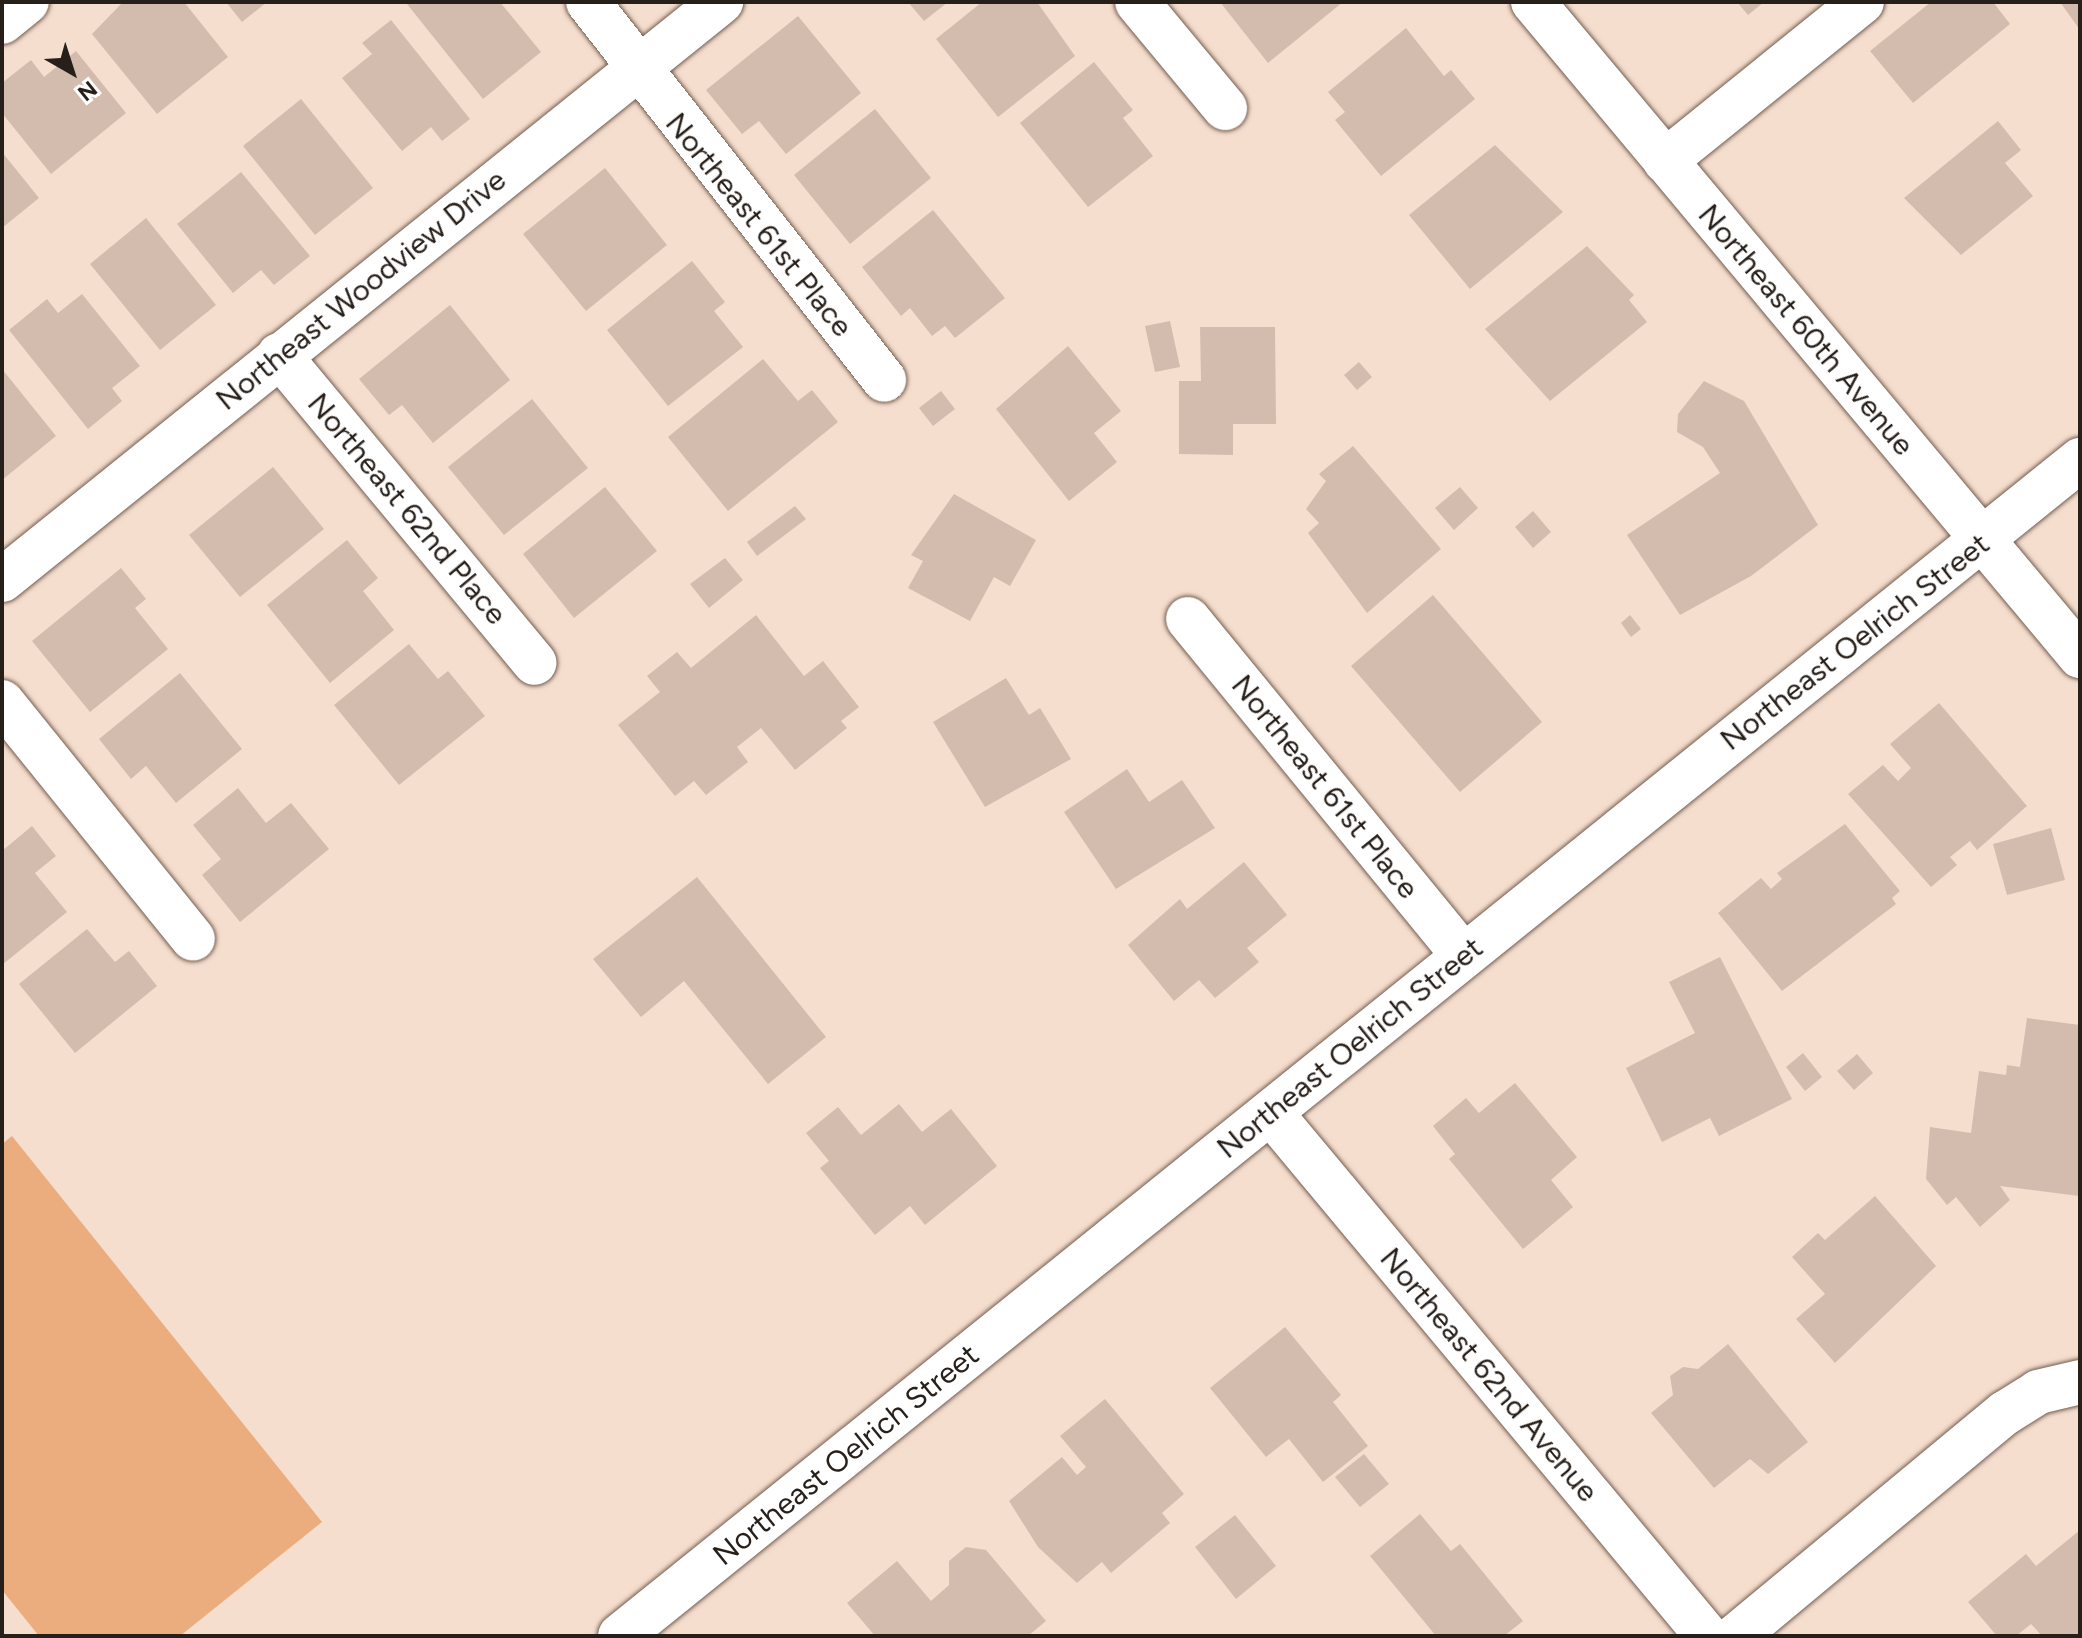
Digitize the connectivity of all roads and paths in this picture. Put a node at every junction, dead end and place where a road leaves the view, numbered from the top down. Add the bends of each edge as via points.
1 (27, 2) edge
2 (588, 2) edge
3 (721, 2) edge
4 (1137, 2) edge
5 (1533, 2) edge
6 (1862, 2) edge
7 (2, 22) edge
8 (640, 67) junction
9 (1225, 108) dead end
10 (1665, 161) junction
11 (279, 355) junction
12 (884, 380) dead end
13 (2080, 460) edge
14 (1984, 540) junction
15 (3, 577) edge
16 (1188, 619) dead end
17 (2080, 656) edge
18 (535, 663) dead end
19 (2, 702) edge
20 (193, 939) dead end
21 (1463, 955) junction
22 (1271, 1113) junction
23 (2080, 1382) edge
24 (620, 1636) edge
25 (1707, 1636) edge
26 (1736, 1636) edge

1 - 7 street
2 - 8 street, Northeast 61st Place
3 - 8 street, Northeast Woodview Drive
4 - 9 street
5 - 10 street, Northeast 60th Avenue
6 - 10 street
8 - 11 street, Northeast Woodview Drive
8 - 12 street, Northeast 61st Place via 666,110
10 - 14 street, Northeast 60th Avenue
11 - 15 street, Northeast Woodview Drive
11 - 18 street, Northeast 62nd Place
13 - 14 street, Northeast Oelrich Street
14 - 17 street, Northeast 60th Avenue
14 - 21 street, Northeast Oelrich Street
16 - 21 street, Northeast 61st Place
19 - 20 street
21 - 22 street, Northeast Oelrich Street
22 - 24 street, Northeast Oelrich Street
22 - 25 street, Northeast 62nd Avenue
23 - 26 street via 2038,1392 2005,1413

